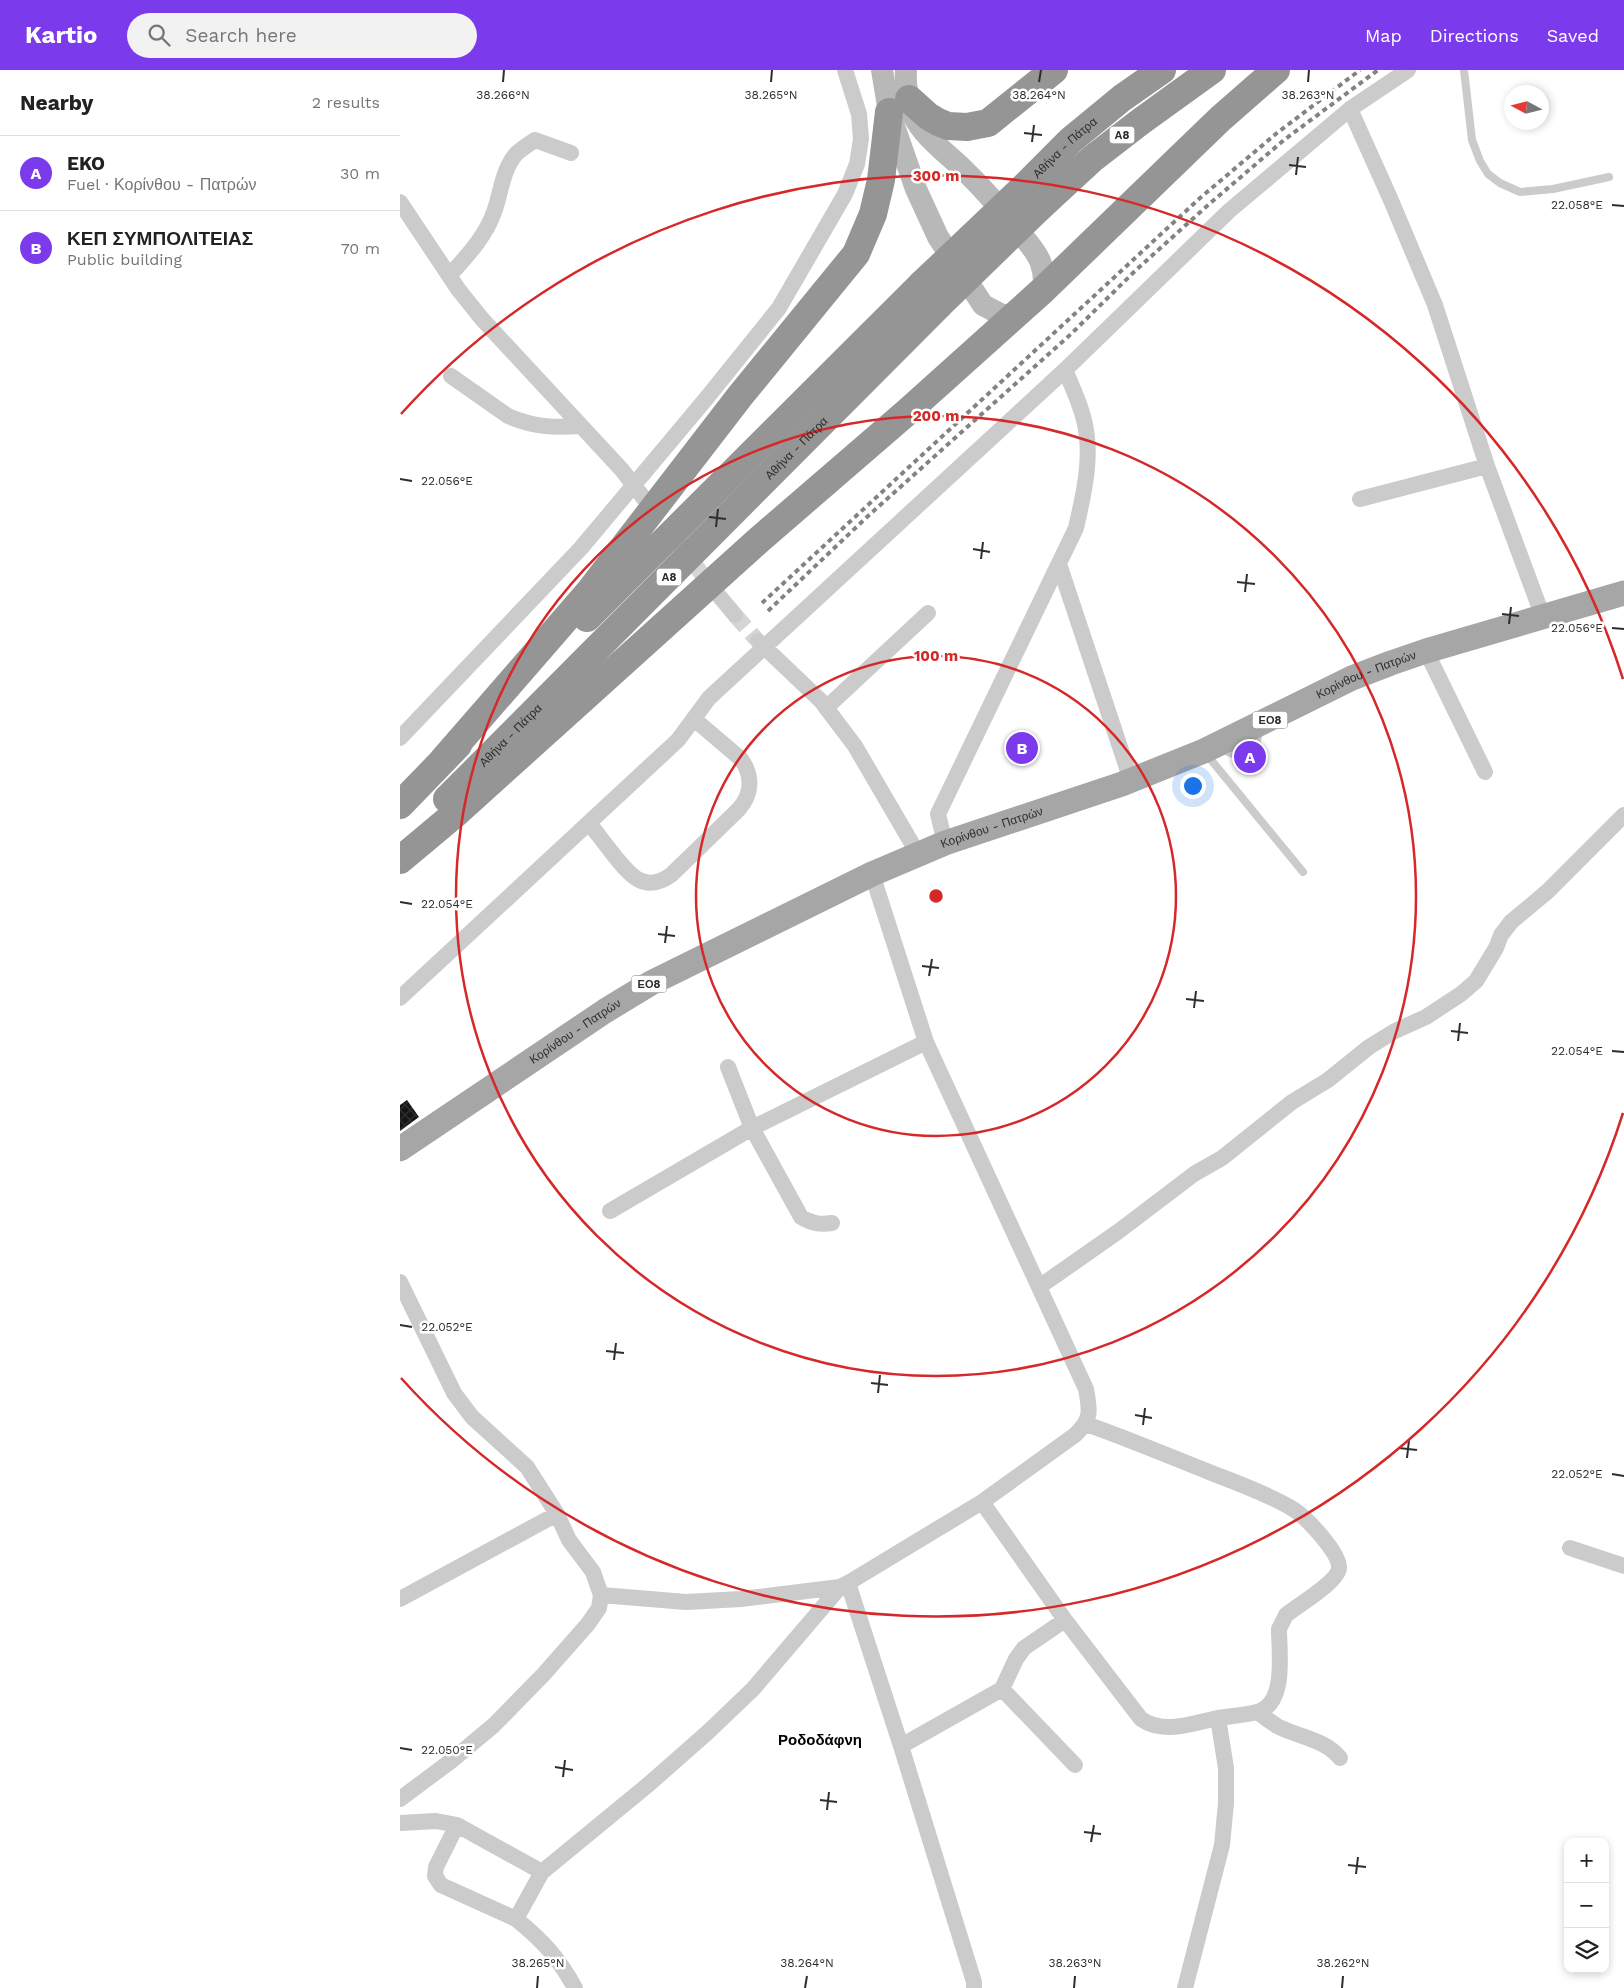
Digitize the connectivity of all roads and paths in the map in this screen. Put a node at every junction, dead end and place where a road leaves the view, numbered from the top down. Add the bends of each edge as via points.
1 (846, 70) edge
2 (882, 70) edge
3 (906, 70) edge
4 (1054, 70) edge
5 (1162, 70) edge
6 (1212, 70) edge
7 (1276, 70) edge
8 (1408, 70) edge
9 (1464, 70) edge
10 (899, 105) junction
11 (1350, 109) junction
12 (571, 153) dead end
13 (1609, 177) dead end
14 (1030, 199) junction
15 (400, 202) edge
16 (450, 276) junction
17 (1043, 290) junction
18 (1015, 315) junction
19 (1065, 370) junction
20 (451, 376) dead end
21 (581, 426) junction
22 (1487, 466) junction
23 (634, 486) junction
24 (1360, 499) dead end
25 (649, 505) tunnel mouth
26 (1059, 564) junction
27 (1624, 594) edge
28 (720, 597) tunnel mouth
29 (928, 613) dead end
30 (735, 615) tunnel mouth
31 (1543, 618) junction
32 (760, 643) junction
33 (1426, 651) junction
34 (826, 708) junction
35 (694, 720) junction
36 (400, 738) edge
37 (1210, 749) junction
38 (444, 759) junction
39 (1485, 772) dead end
40 (1131, 780) junction
41 (400, 805) edge
42 (1624, 815) edge
43 (589, 822) junction
44 (945, 843) junction
45 (400, 850) edge
46 (918, 854) junction
47 (400, 860) edge
48 (1303, 872) dead end
49 (872, 874) junction
50 (400, 998) edge
51 (926, 1042) junction
52 (728, 1067) dead end
53 (752, 1128) junction
54 (400, 1148) edge
55 (610, 1211) dead end
56 (832, 1223) dead end
57 (400, 1282) edge
58 (1039, 1287) junction
59 (1086, 1424) junction
60 (982, 1502) junction
61 (557, 1514) junction
62 (1570, 1548) dead end
63 (1624, 1566) edge
64 (844, 1585) junction
65 (601, 1595) junction
66 (400, 1599) edge
67 (1065, 1620) junction
68 (1002, 1689) junction
69 (1258, 1712) junction
70 (1218, 1718) junction
71 (901, 1746) junction
72 (1340, 1758) dead end
73 (1075, 1765) dead end
74 (400, 1799) edge
75 (400, 1823) edge
76 (457, 1825) junction
77 (542, 1872) junction
78 (516, 1919) junction
79 (574, 1988) edge
80 (974, 1988) edge
81 (1185, 1988) edge

1 - 23 street via 859,114 861,139 857,164 845,194 779,308
2 - 10 main road via 882,77
3 - 10 main road
4 - 10 highway via 988,123 967,128 948,126
5 - 14 highway, Αθήνα - Πάτρα / Α8 via 1071,140
6 - 14 highway, Αθήνα - Πάτρα / Α8 via 1092,159
7 - 17 highway via 1220,119
8 - 11 street
9 - 13 lane via 1472,140 1488,174 1500,183 1520,192
10 - 17 main road via 912,113 947,154 991,197 1039,258 1044,270
10 - 18 main road via 916,189 938,237 983,305 1002,315
10 - 38 highway via 873,214 856,254 740,396 589,592
11 - 19 street via 1229,211
11 - 22 street via 1435,305
12 - 16 street via 535,140 516,154 506,172 485,231
14 - 38 highway, Αθήνα - Πάτρα / Α8, bridge via 922,284
14 - 45 highway, Αθήνα - Πάτρα / Α8, bridge via 939,305 461,783
15 - 16 street
16 - 21 street via 502,341
17 - 18 highway
18 - 47 highway
19 - 26 street via 1084,420 1088,444 1086,478 1076,528
19 - 32 street
20 - 21 street via 519,421 554,428
21 - 23 street
22 - 24 street
22 - 31 street
23 - 25 street
23 - 36 street via 581,548
26 - 40 street
26 - 44 street via 938,814
27 - 31 main road, Κορίνθου - Πατρών / ΕΟ8
28 - 30 street
29 - 34 street
31 - 33 main road, Κορίνθου - Πατρών / ΕΟ8
32 - 34 street
32 - 35 street via 709,698
33 - 37 main road, Κορίνθου - Πατρών / ΕΟ8 via 1352,678
33 - 39 street
34 - 46 street via 855,746
35 - 43 street via 678,740
35 - 43 street via 742,759 750,776 749,793 746,801 671,875 650,883 632,877
37 - 40 main road, Κορίνθου - Πατρών / ΕΟ8
37 - 48 lane
38 - 41 highway, Αθήνα - Πάτρα / Α8
40 - 44 main road, Κορίνθου - Πατρών / ΕΟ8
42 - 58 street via 1511,922 1476,981 1461,994 1369,1047 1328,1080 1292,1102 1222,1158 1194,1174
43 - 50 street
44 - 46 main road, Κορίνθου - Πατρών / ΕΟ8
46 - 49 main road, Κορίνθου - Πατρών / ΕΟ8
49 - 51 street
49 - 54 main road, Κορίνθου - Πατρών / ΕΟ8 via 651,983
51 - 53 street
51 - 58 street
52 - 53 street
53 - 55 street
53 - 56 street via 800,1217 810,1223
57 - 61 street via 454,1393 476,1421 527,1467
58 - 59 street via 1086,1389 1090,1409
59 - 60 street
59 - 69 street via 1232,1481 1294,1510 1313,1526 1337,1558 1337,1574 1286,1615 1282,1622 1277,1692 1274,1701
60 - 64 street
60 - 67 street
61 - 65 street via 569,1540 592,1572
61 - 66 street
62 - 63 street
64 - 65 street via 740,1599 686,1602
64 - 71 street
64 - 77 street via 752,1689 708,1732
65 - 74 street via 599,1608 588,1624 494,1725
67 - 68 street via 1024,1648
67 - 70 street via 1148,1724 1160,1728
68 - 71 street
68 - 73 street
69 - 70 street
69 - 72 street via 1277,1726 1335,1751
70 - 81 street via 1226,1768 1222,1845
71 - 80 street
75 - 76 street via 436,1821
76 - 77 street
76 - 78 street via 436,1867 435,1876 441,1885
77 - 78 street
78 - 79 street via 554,1953

